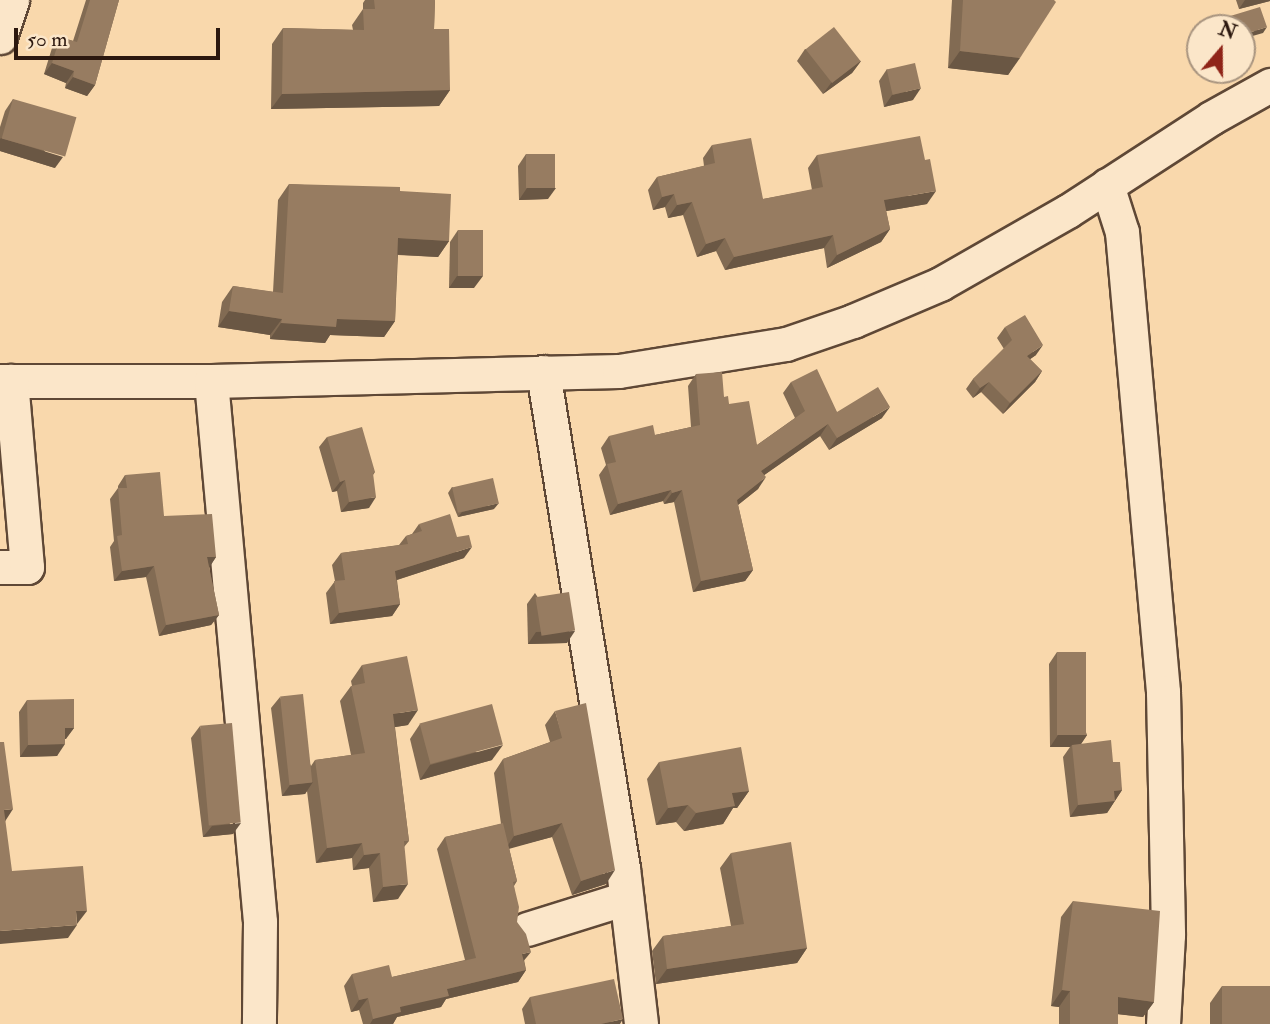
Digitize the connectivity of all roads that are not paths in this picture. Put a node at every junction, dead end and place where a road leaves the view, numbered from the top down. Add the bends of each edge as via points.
1 (12, 0) edge
2 (0, 37) edge
3 (1270, 85) edge
4 (1107, 185) junction
5 (543, 372) junction
6 (6, 381) edge
7 (211, 382) junction
8 (0, 567) edge
9 (626, 898) junction
10 (527, 929) dead end
11 (259, 1024) edge
12 (641, 1024) edge
13 (1163, 1024) edge

1 - 2 street
3 - 4 street
4 - 5 street via 940,284 797,340 620,371
4 - 13 street via 1122,233 1163,692 1168,935
5 - 7 street
5 - 9 street
6 - 7 street
6 - 8 street via 27,567
7 - 11 street via 260,922
9 - 10 street
9 - 12 street

